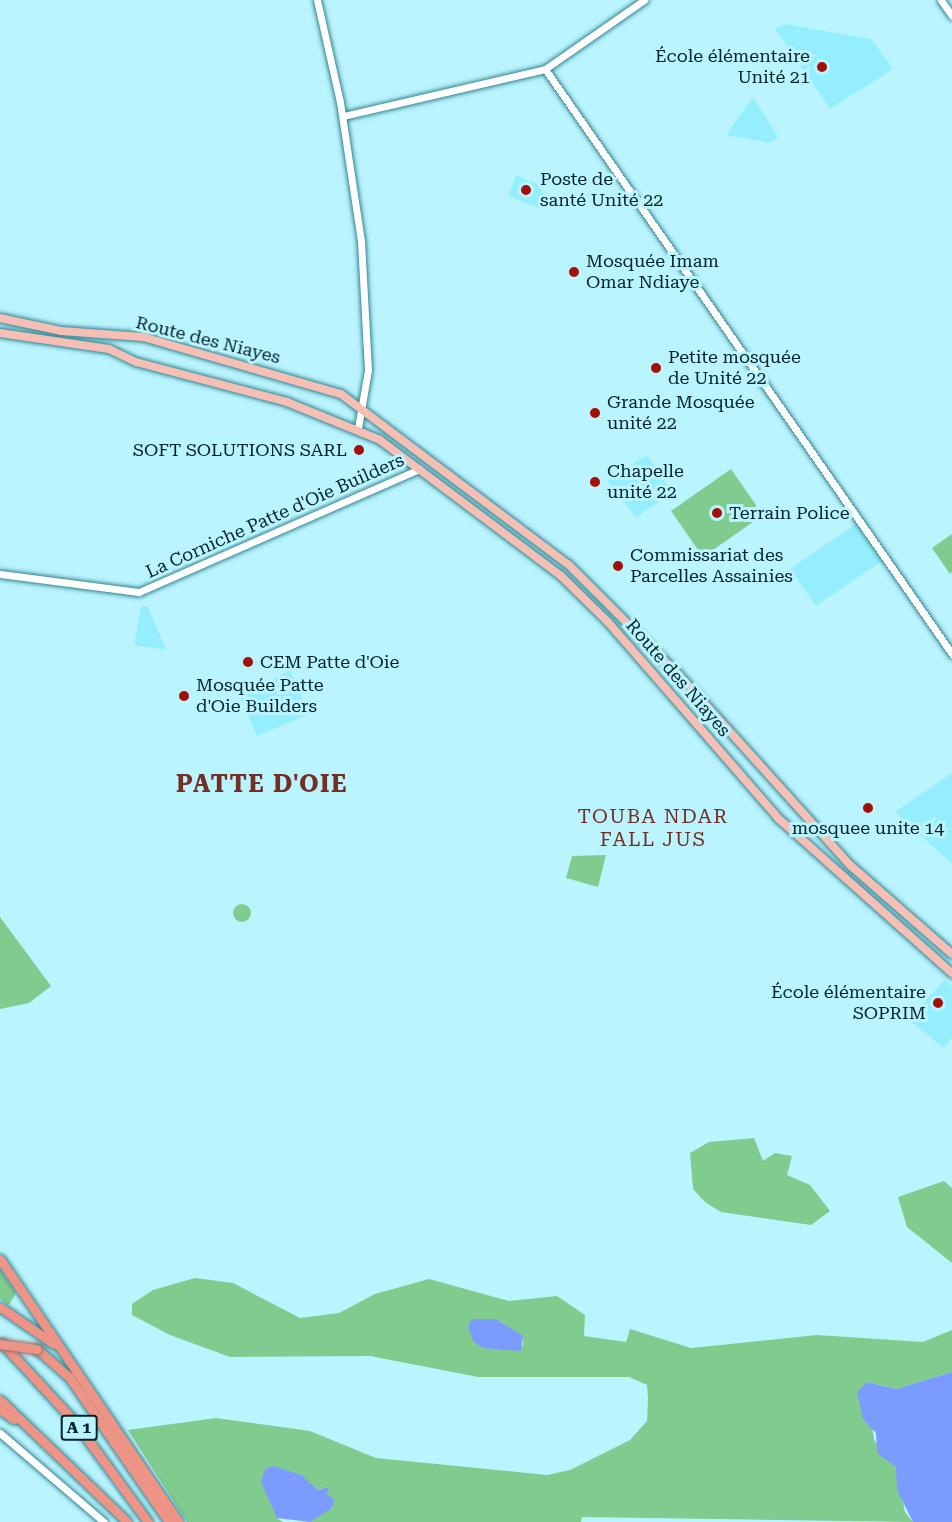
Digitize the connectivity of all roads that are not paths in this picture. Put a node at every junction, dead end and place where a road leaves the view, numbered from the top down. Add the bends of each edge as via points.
1 (318, 0) edge
2 (644, 0) edge
3 (941, 0) edge
4 (952, 16) edge
5 (545, 69) junction
6 (343, 116) junction
7 (0, 318) edge
8 (0, 333) edge
9 (364, 412) junction
10 (358, 428) junction
11 (419, 469) junction
12 (0, 574) edge
13 (952, 654) edge
14 (952, 954) edge
15 (952, 973) edge
16 (1, 1261) edge
17 (0, 1307) edge
18 (0, 1343) edge
19 (62, 1351) junction
20 (0, 1400) edge
21 (0, 1409) edge
22 (0, 1433) edge
23 (59, 1454) junction
24 (104, 1522) edge
25 (127, 1522) edge
26 (148, 1522) edge
27 (169, 1522) edge
28 (179, 1522) edge

1 - 6 street
2 - 5 street
3 - 4 street
5 - 6 street
5 - 13 street
6 - 9 street via 361,241 368,355
7 - 9 main road, Route des Niayes via 61,331 143,337 327,389
8 - 10 main road, Route des Niayes via 109,349
9 - 10 street
9 - 14 main road, Route des Niayes via 584,578 850,865
10 - 11 main road, Route des Niayes
11 - 12 street, La Corniche Patte d'Oie Builders via 139,592
11 - 15 main road, Route des Niayes via 561,576 779,819
16 - 19 highway
17 - 19 highway
18 - 26 highway, A 1 via 75,1422
18 - 27 highway, bridge via 37,1349 69,1377
19 - 28 highway
20 - 23 highway
21 - 23 highway, A 1
22 - 24 street
23 - 25 highway, A 1

